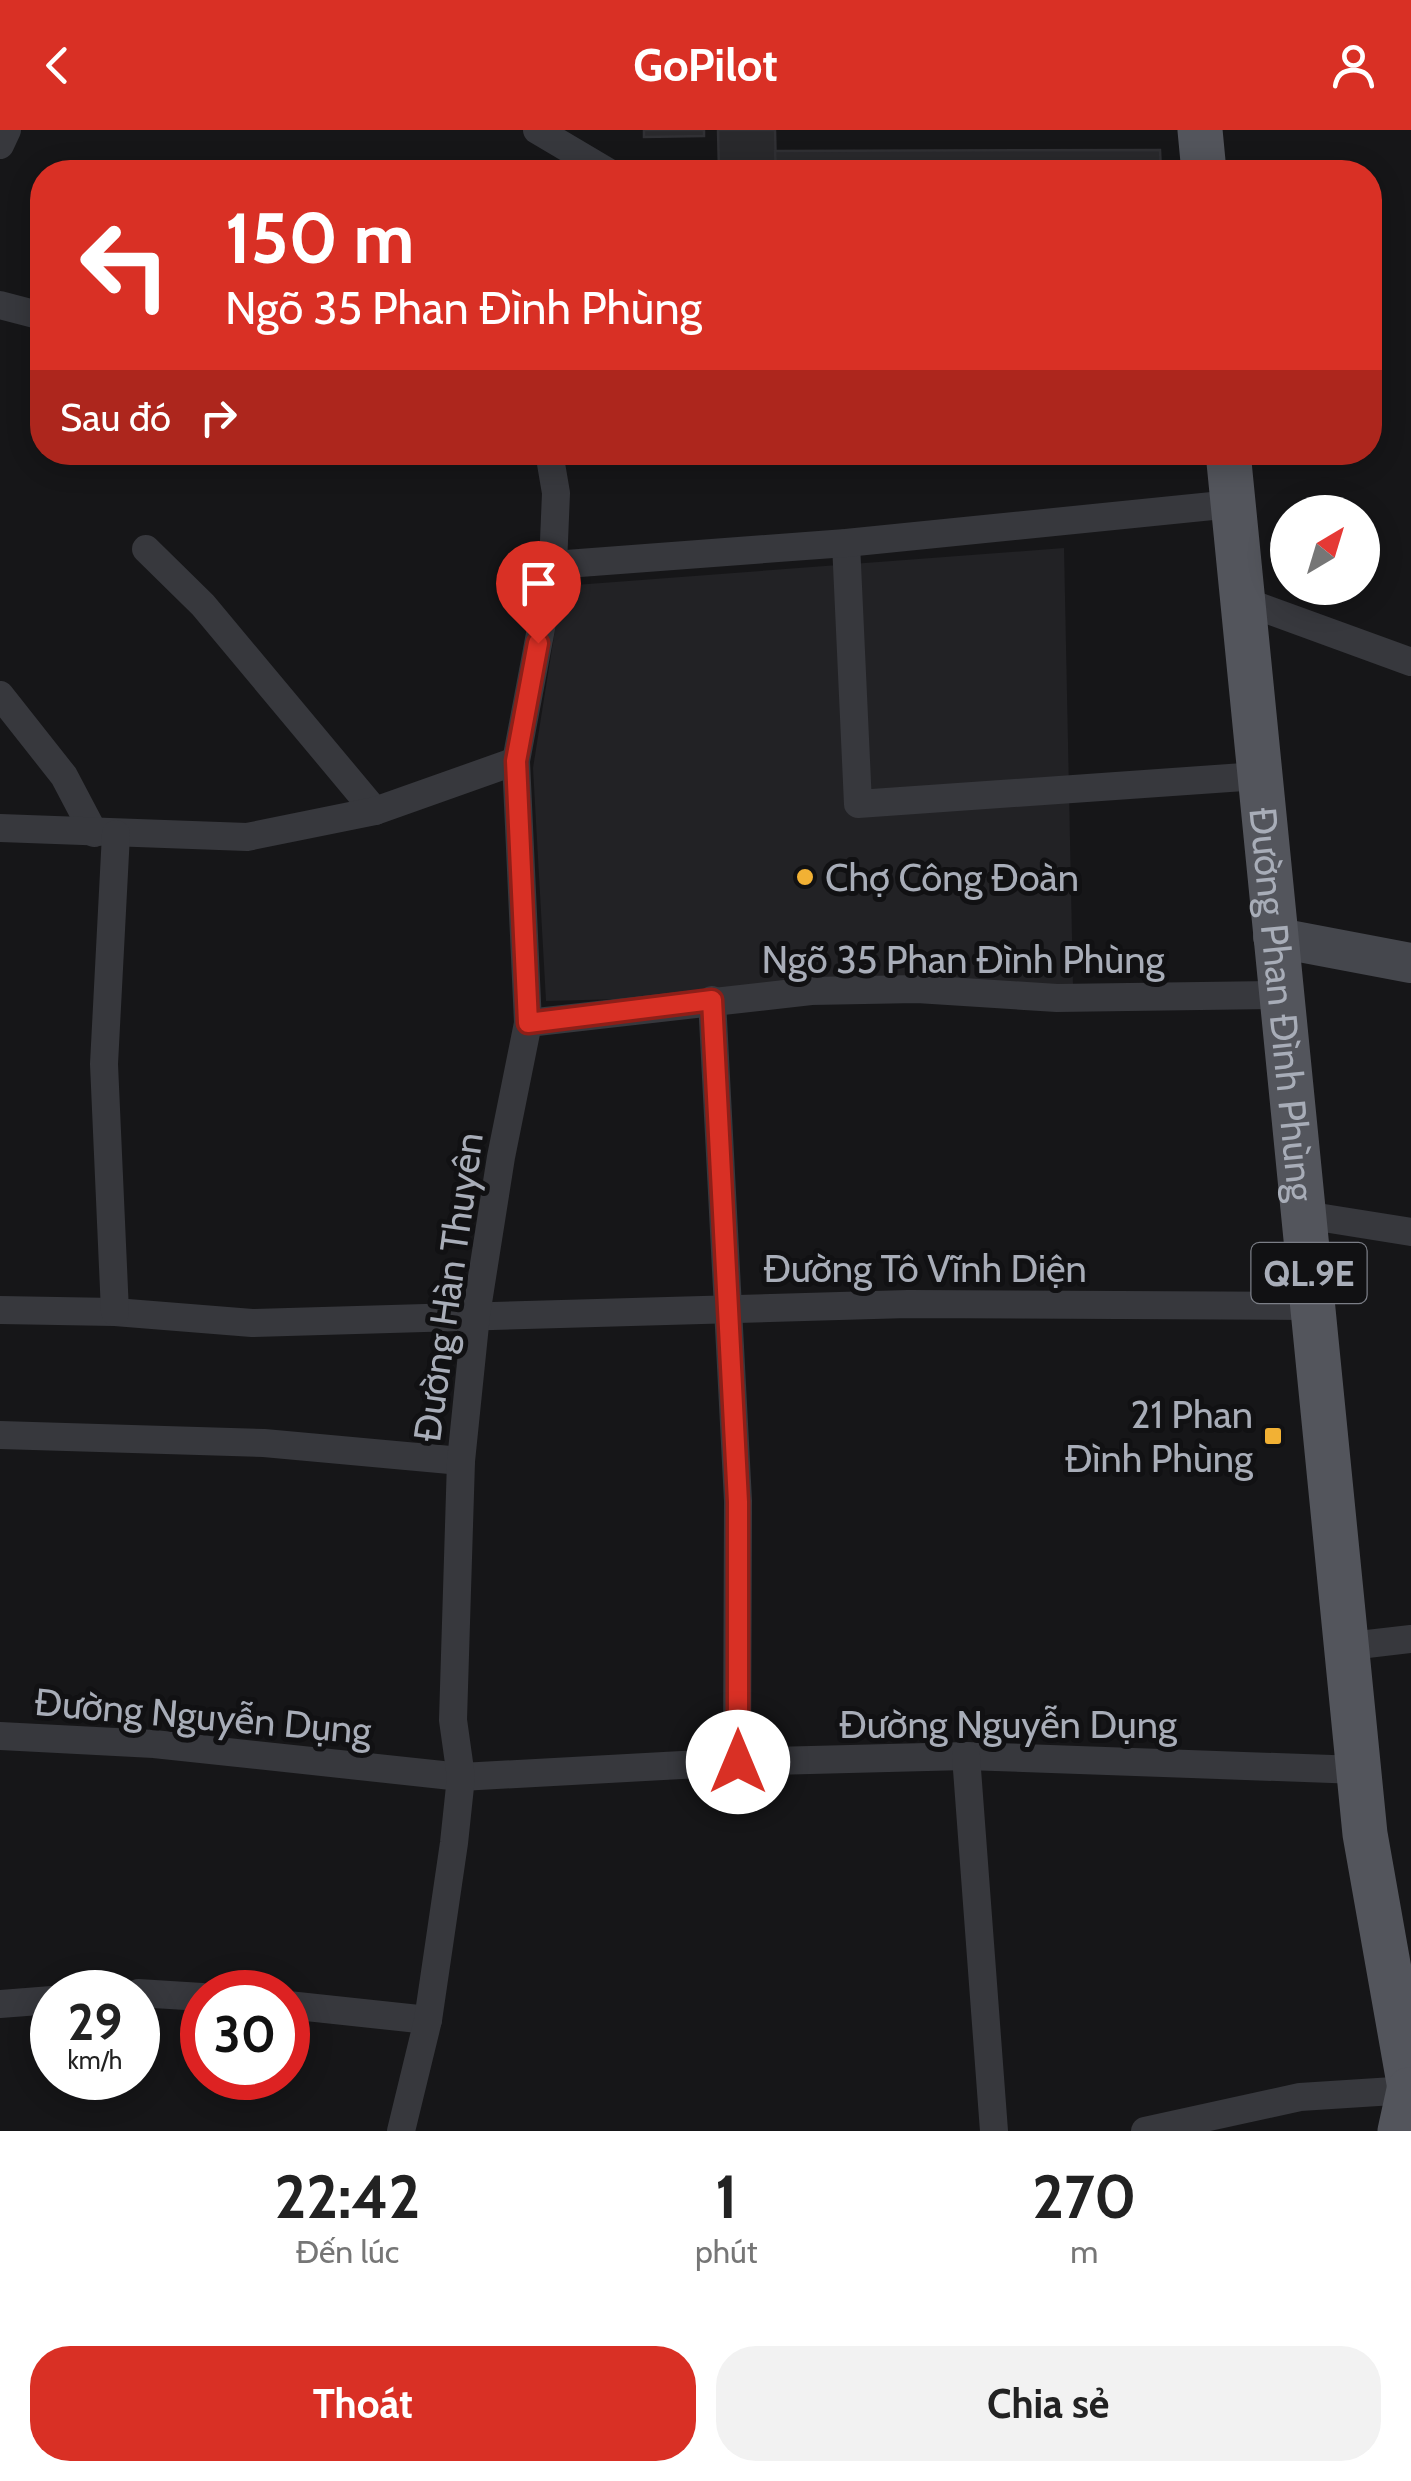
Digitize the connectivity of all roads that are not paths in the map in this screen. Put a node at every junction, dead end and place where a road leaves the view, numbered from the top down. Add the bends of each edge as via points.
1 (7, 130) edge
2 (536, 130) edge
3 (1200, 130) edge
4 (0, 145) edge
5 (572, 160) edge
6 (1203, 160) edge
7 (0, 305) edge
8 (30, 313) edge
9 (551, 465) edge
10 (1229, 465) edge
11 (1232, 504) junction
12 (846, 543) junction
13 (146, 549) dead end
14 (553, 565) junction
15 (1241, 600) junction
16 (1411, 662) edge
17 (0, 695) edge
18 (516, 761) junction
19 (1258, 776) junction
20 (375, 811) junction
21 (0, 828) edge
22 (105, 833) junction
23 (1273, 938) junction
24 (1411, 963) edge
25 (1278, 996) junction
26 (712, 1000) junction
27 (528, 1023) junction
28 (1305, 1215) junction
29 (1411, 1232) edge
30 (1311, 1306) junction
31 (729, 1307) junction
32 (0, 1310) edge
33 (114, 1312) junction
34 (476, 1315) junction
35 (0, 1435) edge
36 (461, 1461) junction
37 (1411, 1639) edge
38 (1350, 1646) junction
39 (0, 1736) edge
40 (966, 1756) junction
41 (738, 1762) junction
42 (1359, 1770) junction
43 (462, 1778) junction
44 (30, 2002) edge
45 (0, 2004) edge
46 (310, 2007) edge
47 (428, 2020) junction
48 (1405, 2041) edge
49 (1407, 2105) edge
50 (402, 2131) edge
51 (994, 2131) edge
52 (1145, 2131) edge

1 - 4 street
2 - 5 street
3 - 6 main road
7 - 8 street
9 - 14 street, Đường Hàn Thuyên
10 - 11 main road, Đường Phan Đình Phùng / QL.9E
11 - 12 street
11 - 15 main road, Đường Phan Đình Phùng / QL.9E
12 - 14 street
12 - 19 street via 858,804
13 - 20 street via 203,605
14 - 18 street, Đường Hàn Thuyên
15 - 16 street
15 - 19 main road, Đường Phan Đình Phùng / QL.9E
17 - 22 street
18 - 20 street
18 - 27 street, Đường Hàn Thuyên
19 - 23 main road, Đường Phan Đình Phùng / QL.9E
20 - 22 street via 247,837
21 - 22 street
22 - 33 street via 104,1064
23 - 24 street
23 - 25 main road, Đường Phan Đình Phùng / QL.9E
25 - 26 street, Ngõ 35 Phan Đình Phùng via 1057,998 917,989
25 - 28 main road, Đường Phan Đình Phùng / QL.9E
26 - 27 street, Ngõ 35 Phan Đình Phùng
26 - 31 street
27 - 34 street, Đường Hàn Thuyên
28 - 29 street
28 - 30 main road, Đường Phan Đình Phùng / QL.9E
30 - 31 street, Đường Tô Vĩnh Diện
30 - 38 main road, Đường Phan Đình Phùng / QL.9E
31 - 34 street, Đường Tô Vĩnh Diện
31 - 41 street via 740,1556
32 - 33 street, Đường Tô Vĩnh Diện
33 - 34 street, Đường Tô Vĩnh Diện via 252,1323
34 - 36 street, Đường Hàn Thuyên
35 - 36 street via 264,1442
36 - 43 street, Đường Hàn Thuyên via 453,1720
37 - 38 street
38 - 42 main road, Đường Phan Đình Phùng / QL.9E
39 - 43 street, Đường Nguyễn Dụng via 154,1744
40 - 41 street, Đường Nguyễn Dụng
40 - 42 street, Đường Nguyễn Dụng
40 - 51 street
41 - 43 street, Đường Nguyễn Dụng
42 - 48 main road, Đường Phan Đình Phùng / QL.9E
43 - 47 street, Đường Hàn Thuyên
44 - 45 street
46 - 47 street
47 - 50 street, Đường Hàn Thuyên
48 - 49 main road, Đường Phan Đình Phùng / QL.9E
49 - 52 street via 1300,2097

